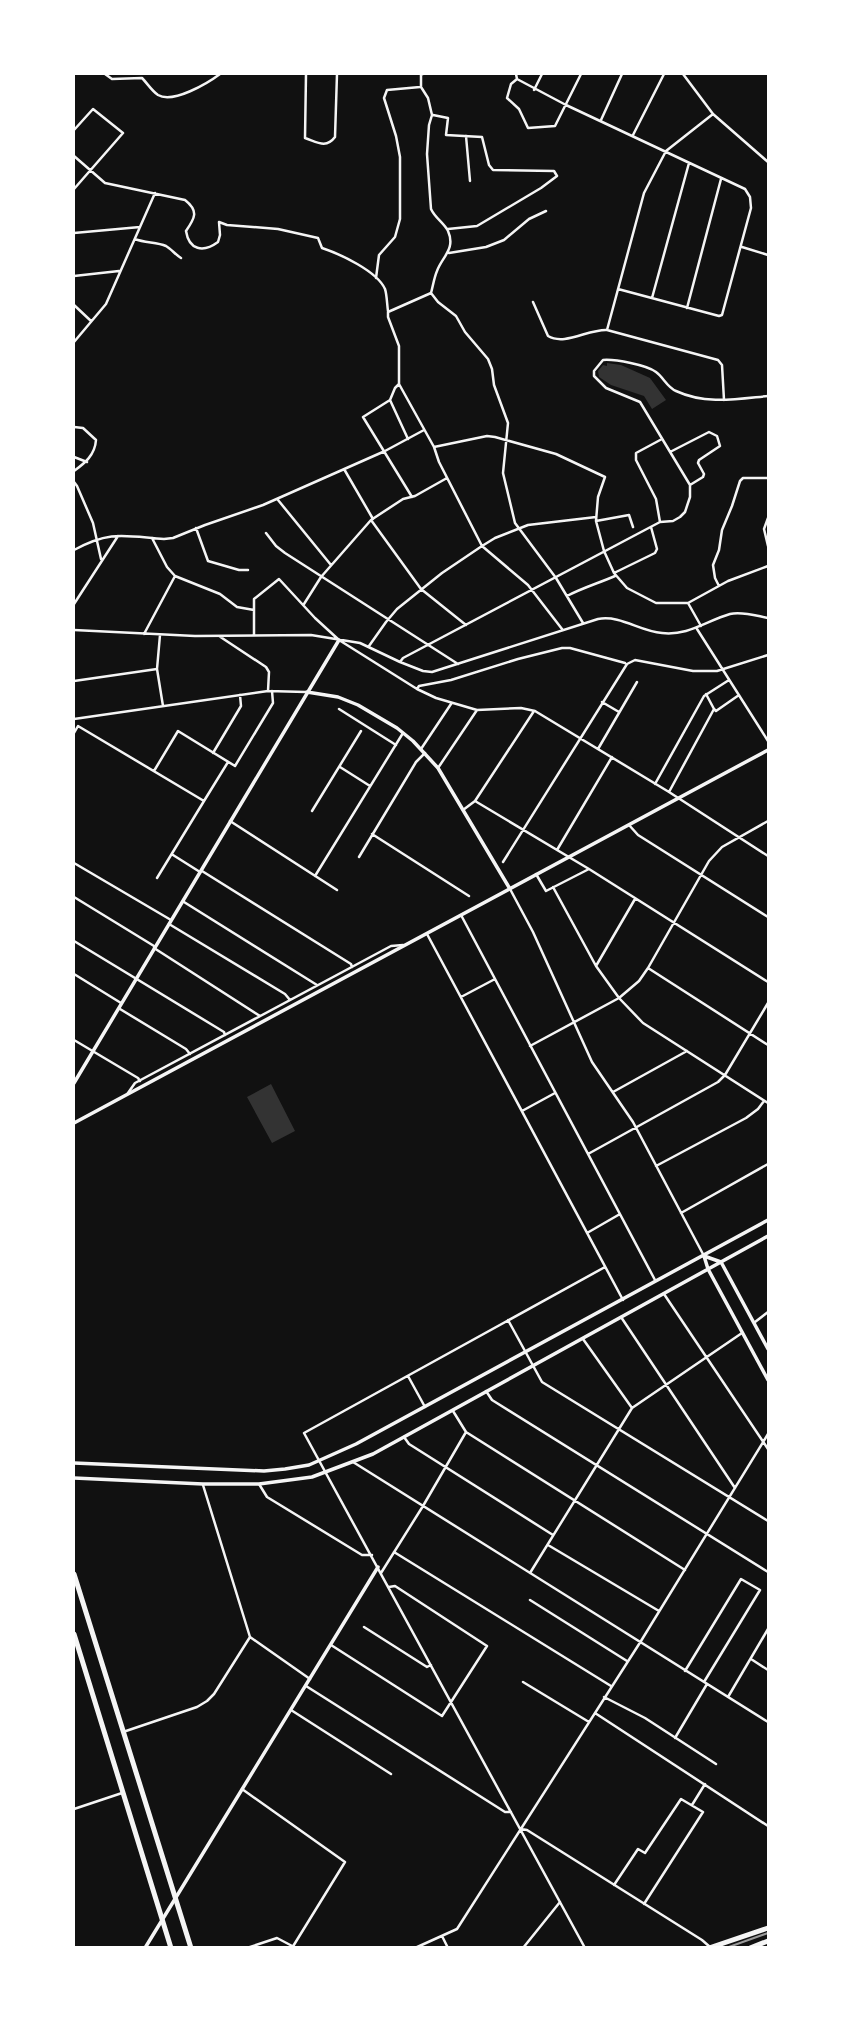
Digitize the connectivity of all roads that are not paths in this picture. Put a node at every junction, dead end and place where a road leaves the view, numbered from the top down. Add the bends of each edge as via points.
1 (105, 74) edge
2 (220, 74) edge
3 (306, 74) edge
4 (337, 74) edge
5 (423, 74) edge
6 (516, 74) edge
7 (542, 74) edge
8 (581, 74) edge
9 (622, 74) edge
10 (664, 74) edge
11 (683, 74) edge
12 (517, 79) junction
13 (421, 87) junction
14 (534, 90) junction
15 (566, 105) junction
16 (713, 114) junction
17 (432, 115) junction
18 (601, 120) junction
19 (74, 130) edge
20 (466, 135) junction
21 (633, 135) junction
22 (666, 151) junction
23 (74, 156) edge
24 (690, 162) junction
25 (768, 162) edge
26 (90, 171) junction
27 (722, 178) junction
28 (470, 180) dead end
29 (74, 189) edge
30 (155, 193) junction
31 (545, 211) dead end
32 (141, 227) junction
33 (448, 229) junction
34 (74, 233) edge
35 (135, 239) junction
36 (742, 247) junction
37 (449, 253) junction
38 (768, 255) edge
39 (181, 258) dead end
40 (121, 271) junction
41 (74, 276) edge
42 (376, 278) junction
43 (618, 289) junction
44 (430, 293) junction
45 (652, 298) junction
46 (533, 302) dead end
47 (74, 305) edge
48 (687, 308) junction
49 (388, 312) junction
50 (91, 321) junction
51 (607, 330) junction
52 (74, 342) edge
53 (400, 384) junction
54 (768, 396) edge
55 (390, 400) junction
56 (724, 400) junction
57 (74, 427) edge
58 (424, 430) junction
59 (408, 439) junction
60 (662, 439) junction
61 (506, 441) junction
62 (434, 447) junction
63 (385, 451) junction
64 (670, 452) junction
65 (74, 457) edge
66 (87, 462) junction
67 (344, 469) junction
68 (74, 471) edge
69 (447, 478) junction
70 (768, 478) edge
71 (74, 482) edge
72 (690, 485) junction
73 (412, 497) junction
74 (278, 499) junction
75 (768, 518) edge
76 (372, 519) junction
77 (596, 519) junction
78 (660, 522) junction
79 (633, 527) dead end
80 (651, 527) junction
81 (196, 528) junction
82 (518, 528) junction
83 (266, 533) dead end
84 (118, 535) junction
85 (97, 538) junction
86 (152, 538) junction
87 (482, 545) junction
88 (768, 546) edge
89 (74, 550) edge
90 (604, 551) junction
91 (101, 559) junction
92 (331, 565) junction
93 (768, 566) edge
94 (248, 570) dead end
95 (614, 575) junction
96 (175, 576) junction
97 (321, 577) junction
98 (556, 578) junction
99 (719, 586) junction
100 (421, 589) junction
101 (532, 590) junction
102 (567, 596) junction
103 (688, 603) junction
104 (74, 604) edge
105 (303, 604) junction
106 (254, 610) junction
107 (768, 619) edge
108 (387, 620) junction
109 (583, 623) junction
110 (466, 625) junction
111 (701, 626) junction
112 (562, 629) junction
113 (696, 629) junction
114 (74, 630) edge
115 (144, 634) junction
116 (160, 635) junction
117 (254, 635) junction
118 (219, 636) junction
119 (338, 640) junction
120 (428, 645) junction
121 (369, 646) junction
122 (768, 655) edge
123 (400, 662) junction
124 (458, 664) junction
125 (627, 664) junction
126 (157, 669) junction
127 (723, 670) junction
128 (729, 680) junction
129 (74, 681) edge
130 (637, 682) dead end
131 (417, 689) junction
132 (270, 691) junction
133 (307, 692) junction
134 (706, 694) junction
135 (240, 695) junction
136 (739, 695) junction
137 (602, 702) junction
138 (451, 704) junction
139 (163, 706) junction
140 (339, 709) dead end
141 (714, 709) junction
142 (477, 710) junction
143 (535, 711) junction
144 (619, 712) junction
145 (75, 718) edge
146 (78, 726) junction
147 (361, 731) dead end
148 (74, 733) edge
149 (403, 733) junction
150 (580, 738) junction
151 (768, 741) edge
152 (396, 745) junction
153 (421, 749) junction
154 (598, 749) junction
155 (768, 750) edge
156 (213, 753) junction
157 (425, 753) junction
158 (612, 757) junction
159 (228, 762) junction
160 (339, 767) junction
161 (438, 768) junction
162 (154, 771) junction
163 (655, 784) junction
164 (370, 786) junction
165 (669, 792) junction
166 (678, 799) junction
167 (204, 801) junction
168 (475, 801) junction
169 (463, 810) junction
170 (312, 811) dead end
171 (230, 821) junction
172 (768, 821) edge
173 (629, 825) junction
174 (523, 830) junction
175 (372, 835) junction
176 (738, 836) junction
177 (557, 850) junction
178 (171, 855) junction
179 (768, 856) edge
180 (359, 857) dead end
181 (570, 857) junction
182 (503, 862) dead end
183 (74, 863) edge
184 (589, 869) junction
185 (200, 871) junction
186 (536, 874) junction
187 (701, 874) junction
188 (315, 876) junction
189 (157, 877) dead end
190 (553, 887) junction
191 (510, 889) junction
192 (337, 890) dead end
193 (469, 896) dead end
194 (74, 897) edge
195 (635, 899) junction
196 (182, 901) junction
197 (461, 915) junction
198 (768, 917) edge
199 (170, 922) junction
200 (674, 923) junction
201 (427, 934) junction
202 (74, 941) edge
203 (407, 945) junction
204 (154, 947) junction
205 (596, 966) junction
206 (352, 967) junction
207 (648, 968) junction
208 (74, 974) edge
209 (136, 979) junction
210 (495, 979) junction
211 (768, 982) edge
212 (317, 985) junction
213 (461, 997) junction
214 (619, 998) junction
215 (290, 1000) junction
216 (121, 1003) junction
217 (768, 1003) edge
218 (118, 1008) junction
219 (260, 1016) junction
220 (575, 1022) junction
221 (750, 1033) junction
222 (225, 1035) junction
223 (74, 1040) edge
224 (530, 1045) junction
225 (768, 1045) edge
226 (93, 1051) junction
227 (687, 1051) junction
228 (190, 1054) junction
229 (724, 1075) junction
230 (140, 1081) junction
231 (74, 1083) edge
232 (613, 1092) junction
233 (555, 1093) junction
234 (126, 1096) junction
235 (766, 1102) edge
236 (522, 1111) junction
237 (74, 1123) edge
238 (636, 1127) junction
239 (588, 1154) junction
240 (768, 1164) edge
241 (656, 1166) junction
242 (681, 1213) junction
243 (620, 1214) junction
244 (768, 1220) edge
245 (587, 1233) junction
246 (768, 1236) edge
247 (704, 1256) junction
248 (721, 1262) junction
249 (605, 1267) junction
250 (708, 1269) junction
251 (656, 1282) junction
252 (664, 1294) junction
253 (623, 1300) junction
254 (768, 1312) edge
255 (621, 1317) junction
256 (508, 1320) junction
257 (754, 1323) junction
258 (742, 1333) junction
259 (583, 1338) junction
260 (768, 1349) edge
261 (525, 1353) junction
262 (706, 1357) junction
263 (532, 1366) junction
264 (407, 1376) junction
265 (768, 1380) edge
266 (666, 1385) junction
267 (486, 1391) junction
268 (425, 1407) junction
269 (632, 1408) junction
270 (452, 1410) junction
271 (618, 1429) junction
272 (466, 1432) junction
273 (768, 1434) edge
274 (404, 1437) junction
275 (764, 1442) junction
276 (768, 1449) edge
277 (320, 1461) junction
278 (352, 1462) junction
279 (74, 1463) edge
280 (596, 1464) junction
281 (446, 1466) junction
282 (326, 1473) junction
283 (74, 1478) edge
284 (203, 1484) junction
285 (260, 1484) junction
286 (735, 1488) junction
287 (730, 1497) junction
288 (574, 1501) junction
289 (423, 1506) junction
290 (768, 1521) edge
291 (553, 1535) junction
292 (707, 1535) junction
293 (548, 1545) junction
294 (394, 1552) junction
295 (372, 1555) junction
296 (378, 1567) junction
297 (685, 1570) junction
298 (768, 1572) edge
299 (381, 1573) junction
300 (530, 1573) junction
301 (74, 1574) edge
302 (389, 1587) junction
303 (530, 1600) dead end
304 (659, 1611) junction
305 (364, 1627) dead end
306 (768, 1629) edge
307 (74, 1634) edge
308 (250, 1637) junction
309 (641, 1641) junction
310 (331, 1645) junction
311 (751, 1659) junction
312 (628, 1661) junction
313 (431, 1665) junction
314 (768, 1670) edge
315 (685, 1671) junction
316 (310, 1679) junction
317 (523, 1682) dead end
318 (706, 1683) junction
319 (306, 1686) junction
320 (611, 1686) junction
321 (604, 1697) junction
322 (728, 1697) junction
323 (452, 1703) junction
324 (291, 1710) junction
325 (594, 1713) junction
326 (589, 1722) junction
327 (768, 1722) edge
328 (123, 1731) junction
329 (675, 1738) junction
330 (716, 1764) dead end
331 (391, 1774) dead end
332 (705, 1784) junction
333 (242, 1789) junction
334 (122, 1793) junction
335 (692, 1805) junction
336 (74, 1808) edge
337 (511, 1812) junction
338 (768, 1826) edge
339 (521, 1829) junction
340 (614, 1885) junction
341 (176, 1898) junction
342 (560, 1902) junction
343 (644, 1904) junction
344 (163, 1920) junction
345 (768, 1928) edge
346 (442, 1936) junction
347 (768, 1941) edge
348 (293, 1947) edge
349 (449, 1947) edge
350 (710, 1947) edge
351 (145, 1948) edge
352 (171, 1948) edge
353 (191, 1948) edge
354 (247, 1948) edge
355 (415, 1948) edge
356 (523, 1948) edge
357 (585, 1948) edge
358 (750, 1948) edge

1 - 2 street via 112,79 142,78 157,94 169,97 194,90
3 - 4 street via 305,138 324,145 335,138
5 - 13 street
6 - 12 street
7 - 14 street
8 - 15 street
9 - 18 street
10 - 21 street
11 - 16 street
12 - 14 street
12 - 15 street via 507,98 519,109 528,128 555,126
13 - 17 street
13 - 42 street via 387,90 384,98 400,157 400,219 395,237 379,255
14 - 15 street
15 - 18 street
16 - 22 street
16 - 25 street
17 - 20 street via 448,118 446,135
17 - 33 street via 427,154 431,209
18 - 21 street
19 - 26 street via 93,109 123,133
20 - 28 street
20 - 33 street via 482,137 493,170 554,171 557,176 477,226
21 - 22 street
22 - 24 street
22 - 43 street via 643,193
23 - 26 street
24 - 27 street
24 - 45 street
26 - 29 street
26 - 30 street via 105,183
27 - 36 street via 745,189 750,197
27 - 48 street
30 - 32 street
30 - 42 street via 192,205 194,220 186,231 195,248 218,242 219,222 278,229 318,238 322,248
31 - 37 street via 504,240
32 - 34 street
32 - 35 street
33 - 37 street
35 - 39 street via 168,247
35 - 40 street
36 - 38 street
36 - 48 street via 722,316
37 - 44 street via 438,268
40 - 41 street
40 - 50 street via 106,304
42 - 49 street via 384,288
43 - 45 street
43 - 51 street
44 - 49 street
44 - 61 street via 456,316 488,359 508,423
45 - 48 street
46 - 51 street via 553,339
47 - 50 street
49 - 53 street via 399,346
50 - 52 street
51 - 56 street via 718,360
53 - 55 street
53 - 58 street
54 - 56 street
55 - 59 street
55 - 63 street via 363,417
56 - 60 street via 699,399 675,391 653,370 607,359 599,363 594,376 606,388 639,401
57 - 66 street via 83,428 96,440
58 - 59 street
58 - 62 street
59 - 63 street
60 - 64 street
60 - 78 street via 636,453 656,499
61 - 62 street via 487,436
61 - 77 street via 556,454 605,477
61 - 82 street via 503,473
62 - 69 street
63 - 67 street
63 - 73 street
64 - 72 street
64 - 72 street via 709,432 717,436 720,446 698,463 704,477
65 - 66 street
66 - 68 street
67 - 74 street
67 - 76 street
69 - 73 street
69 - 87 street
70 - 99 street via 740,481 713,565
71 - 85 street
72 - 78 street via 685,512 673,521
73 - 76 street
74 - 81 street
74 - 92 street
75 - 88 street via 764,529
76 - 92 street
76 - 100 street
77 - 79 street via 629,515
77 - 82 street
77 - 90 street
78 - 80 street
80 - 90 street
80 - 95 street via 655,553
81 - 86 street via 173,538
81 - 94 street via 208,561
82 - 87 street
82 - 98 street
83 - 97 street via 276,546
84 - 85 street
84 - 86 street
84 - 91 street
85 - 89 street
85 - 91 street
86 - 96 street
87 - 100 street
87 - 101 street
90 - 95 street
90 - 98 street
91 - 104 street
92 - 97 street
93 - 99 street
95 - 102 street
95 - 103 street via 627,588 656,603
96 - 106 street via 220,594 237,607
96 - 115 street
97 - 105 street
97 - 108 street
98 - 101 street
98 - 102 street
99 - 103 street
100 - 108 street
100 - 110 street
101 - 110 street
101 - 112 street
102 - 109 street
103 - 111 street
105 - 106 street via 279,579 254,599
105 - 119 street
106 - 117 street
107 - 111 street via 731,613
108 - 120 street
108 - 121 street
109 - 112 street
109 - 113 street via 608,617 662,634
110 - 120 street
111 - 113 street
112 - 124 street
113 - 127 street
114 - 115 street
115 - 116 street
116 - 118 street
116 - 126 street
117 - 118 street
117 - 119 street
118 - 132 street via 266,667
119 - 121 street
119 - 131 street
119 - 133 street
120 - 123 street
120 - 124 street
121 - 123 street
122 - 127 street
123 - 124 street via 423,671
125 - 127 street via 635,660 693,671
125 - 131 street via 562,648
125 - 137 street
126 - 129 street
126 - 139 street
127 - 128 street
128 - 134 street
128 - 136 street
130 - 144 street
131 - 138 street
132 - 133 street
132 - 135 street
132 - 159 street via 273,703 235,766
133 - 149 street via 358,705
133 - 171 street
134 - 141 street
134 - 163 street
135 - 139 street
135 - 156 street via 241,706
136 - 141 street
136 - 151 street
137 - 144 street
137 - 150 street
138 - 142 street
138 - 153 street
139 - 145 street
140 - 152 street
141 - 165 street
142 - 143 street
142 - 161 street
143 - 150 street
143 - 168 street
144 - 154 street
145 - 146 street
146 - 148 street
146 - 162 street
147 - 160 street
149 - 152 street
149 - 153 street
150 - 154 street
150 - 174 street
152 - 164 street
153 - 157 street
154 - 158 street
155 - 166 street
156 - 159 street
156 - 162 street via 178,731
157 - 161 street
157 - 175 street
158 - 163 street
158 - 177 street
159 - 167 street
160 - 164 street
160 - 170 street
161 - 169 street
162 - 167 street
163 - 165 street
164 - 188 street
165 - 166 street
166 - 173 street
166 - 176 street
167 - 178 street
168 - 169 street
168 - 174 street
169 - 191 street
171 - 185 street
171 - 188 street
172 - 176 street
173 - 181 street
173 - 187 street
174 - 177 street
174 - 182 street
175 - 180 street
175 - 193 street
176 - 179 street
176 - 187 street via 722,847
177 - 181 street
178 - 185 street
178 - 189 street
181 - 184 street
181 - 186 street
183 - 199 street
184 - 190 street
184 - 195 street
185 - 196 street
185 - 206 street
186 - 190 street via 546,891
186 - 191 street
187 - 198 street
187 - 200 street
188 - 192 street
190 - 205 street
191 - 197 street
191 - 220 street
194 - 204 street
195 - 200 street
195 - 205 street
196 - 199 street
196 - 212 street
197 - 201 street
197 - 210 street
199 - 204 street
199 - 215 street
200 - 207 street
200 - 211 street
201 - 203 street
201 - 213 street
202 - 209 street
203 - 206 street via 391,946
203 - 234 street
204 - 209 street
204 - 219 street
205 - 214 street
206 - 212 street
207 - 214 street
207 - 221 street
208 - 216 street
209 - 216 street
209 - 222 street
210 - 213 street
210 - 224 street
212 - 215 street
213 - 236 street
214 - 220 street
214 - 227 street via 643,1023
215 - 219 street
216 - 218 street
217 - 221 street
218 - 226 street
218 - 228 street
219 - 222 street
220 - 224 street
220 - 232 street via 592,1062
221 - 225 street
221 - 229 street
222 - 228 street
223 - 226 street
224 - 233 street
226 - 230 street
226 - 231 street
227 - 229 street
227 - 232 street
228 - 230 street
229 - 235 street
229 - 238 street
230 - 234 street
232 - 238 street
233 - 236 street
233 - 239 street
234 - 237 street
235 - 241 street via 746,1118
236 - 245 street
238 - 239 street
238 - 241 street
239 - 243 street
240 - 242 street
241 - 242 street
242 - 247 street
243 - 245 street
243 - 251 street
244 - 247 street
245 - 249 street
246 - 248 street
247 - 248 street
247 - 250 street
247 - 251 street
248 - 250 street
248 - 257 street
249 - 253 street
249 - 256 street
250 - 252 street
250 - 258 street
251 - 253 street
252 - 255 street
252 - 262 street
253 - 261 street
254 - 257 street
255 - 259 street
255 - 266 street
256 - 261 street
256 - 264 street
257 - 260 street
258 - 262 street
258 - 265 street
259 - 263 street
259 - 269 street
261 - 263 street
261 - 268 street
262 - 266 street
262 - 275 street
263 - 267 street
263 - 271 street via 542,1382
264 - 268 street
264 - 277 street via 304,1433
266 - 269 street
266 - 286 street
267 - 270 street
267 - 280 street via 492,1400
268 - 277 street
269 - 271 street
270 - 272 street
270 - 274 street
271 - 280 street
271 - 287 street
272 - 281 street
272 - 288 street
273 - 275 street
274 - 278 street
274 - 281 street
275 - 276 street
275 - 286 street
277 - 279 street via 264,1471
277 - 282 street
278 - 282 street
278 - 289 street
280 - 288 street
280 - 292 street
281 - 289 street
281 - 291 street
282 - 285 street
282 - 295 street
283 - 284 street
284 - 285 street
284 - 308 street
285 - 295 street via 267,1497 362,1555
286 - 287 street
287 - 290 street
287 - 292 street
288 - 291 street
288 - 297 street
289 - 294 street
289 - 300 street
291 - 293 street
292 - 297 street
292 - 298 street
293 - 300 street
293 - 304 street
294 - 299 street
294 - 320 street
295 - 296 street
296 - 299 street
296 - 310 street
297 - 304 street
299 - 302 street
300 - 309 street
301 - 328 highway
302 - 313 street
302 - 323 street via 487,1646
303 - 312 street
304 - 309 street
305 - 313 street via 427,1667
306 - 311 street
307 - 334 highway
308 - 316 street
308 - 328 street via 207,1701
309 - 312 street
309 - 315 street
310 - 316 street
310 - 323 street via 442,1716
311 - 314 street
311 - 322 street
312 - 320 street
313 - 323 street
315 - 318 street
315 - 318 street via 741,1578 760,1590
316 - 319 street
317 - 326 street
318 - 322 street
318 - 329 street
319 - 324 street
319 - 337 street
320 - 321 street
321 - 325 street
321 - 329 street
322 - 327 street
323 - 337 street
324 - 331 street
324 - 333 street
325 - 326 street
325 - 332 street
326 - 339 street
328 - 341 highway
329 - 330 street
332 - 335 street
332 - 338 street
333 - 341 street
333 - 348 street via 345,1862
334 - 336 street
334 - 344 highway
335 - 340 street via 681,1799 645,1853 638,1849
335 - 343 street via 703,1812
337 - 339 street
339 - 340 street
339 - 342 street
339 - 346 street via 457,1929
340 - 343 street
341 - 344 street
341 - 353 highway
342 - 356 street
342 - 357 street
343 - 350 street
344 - 351 street
344 - 352 highway
345 - 350 highway
346 - 349 street
346 - 355 street
347 - 358 highway
348 - 354 street via 277,1938

